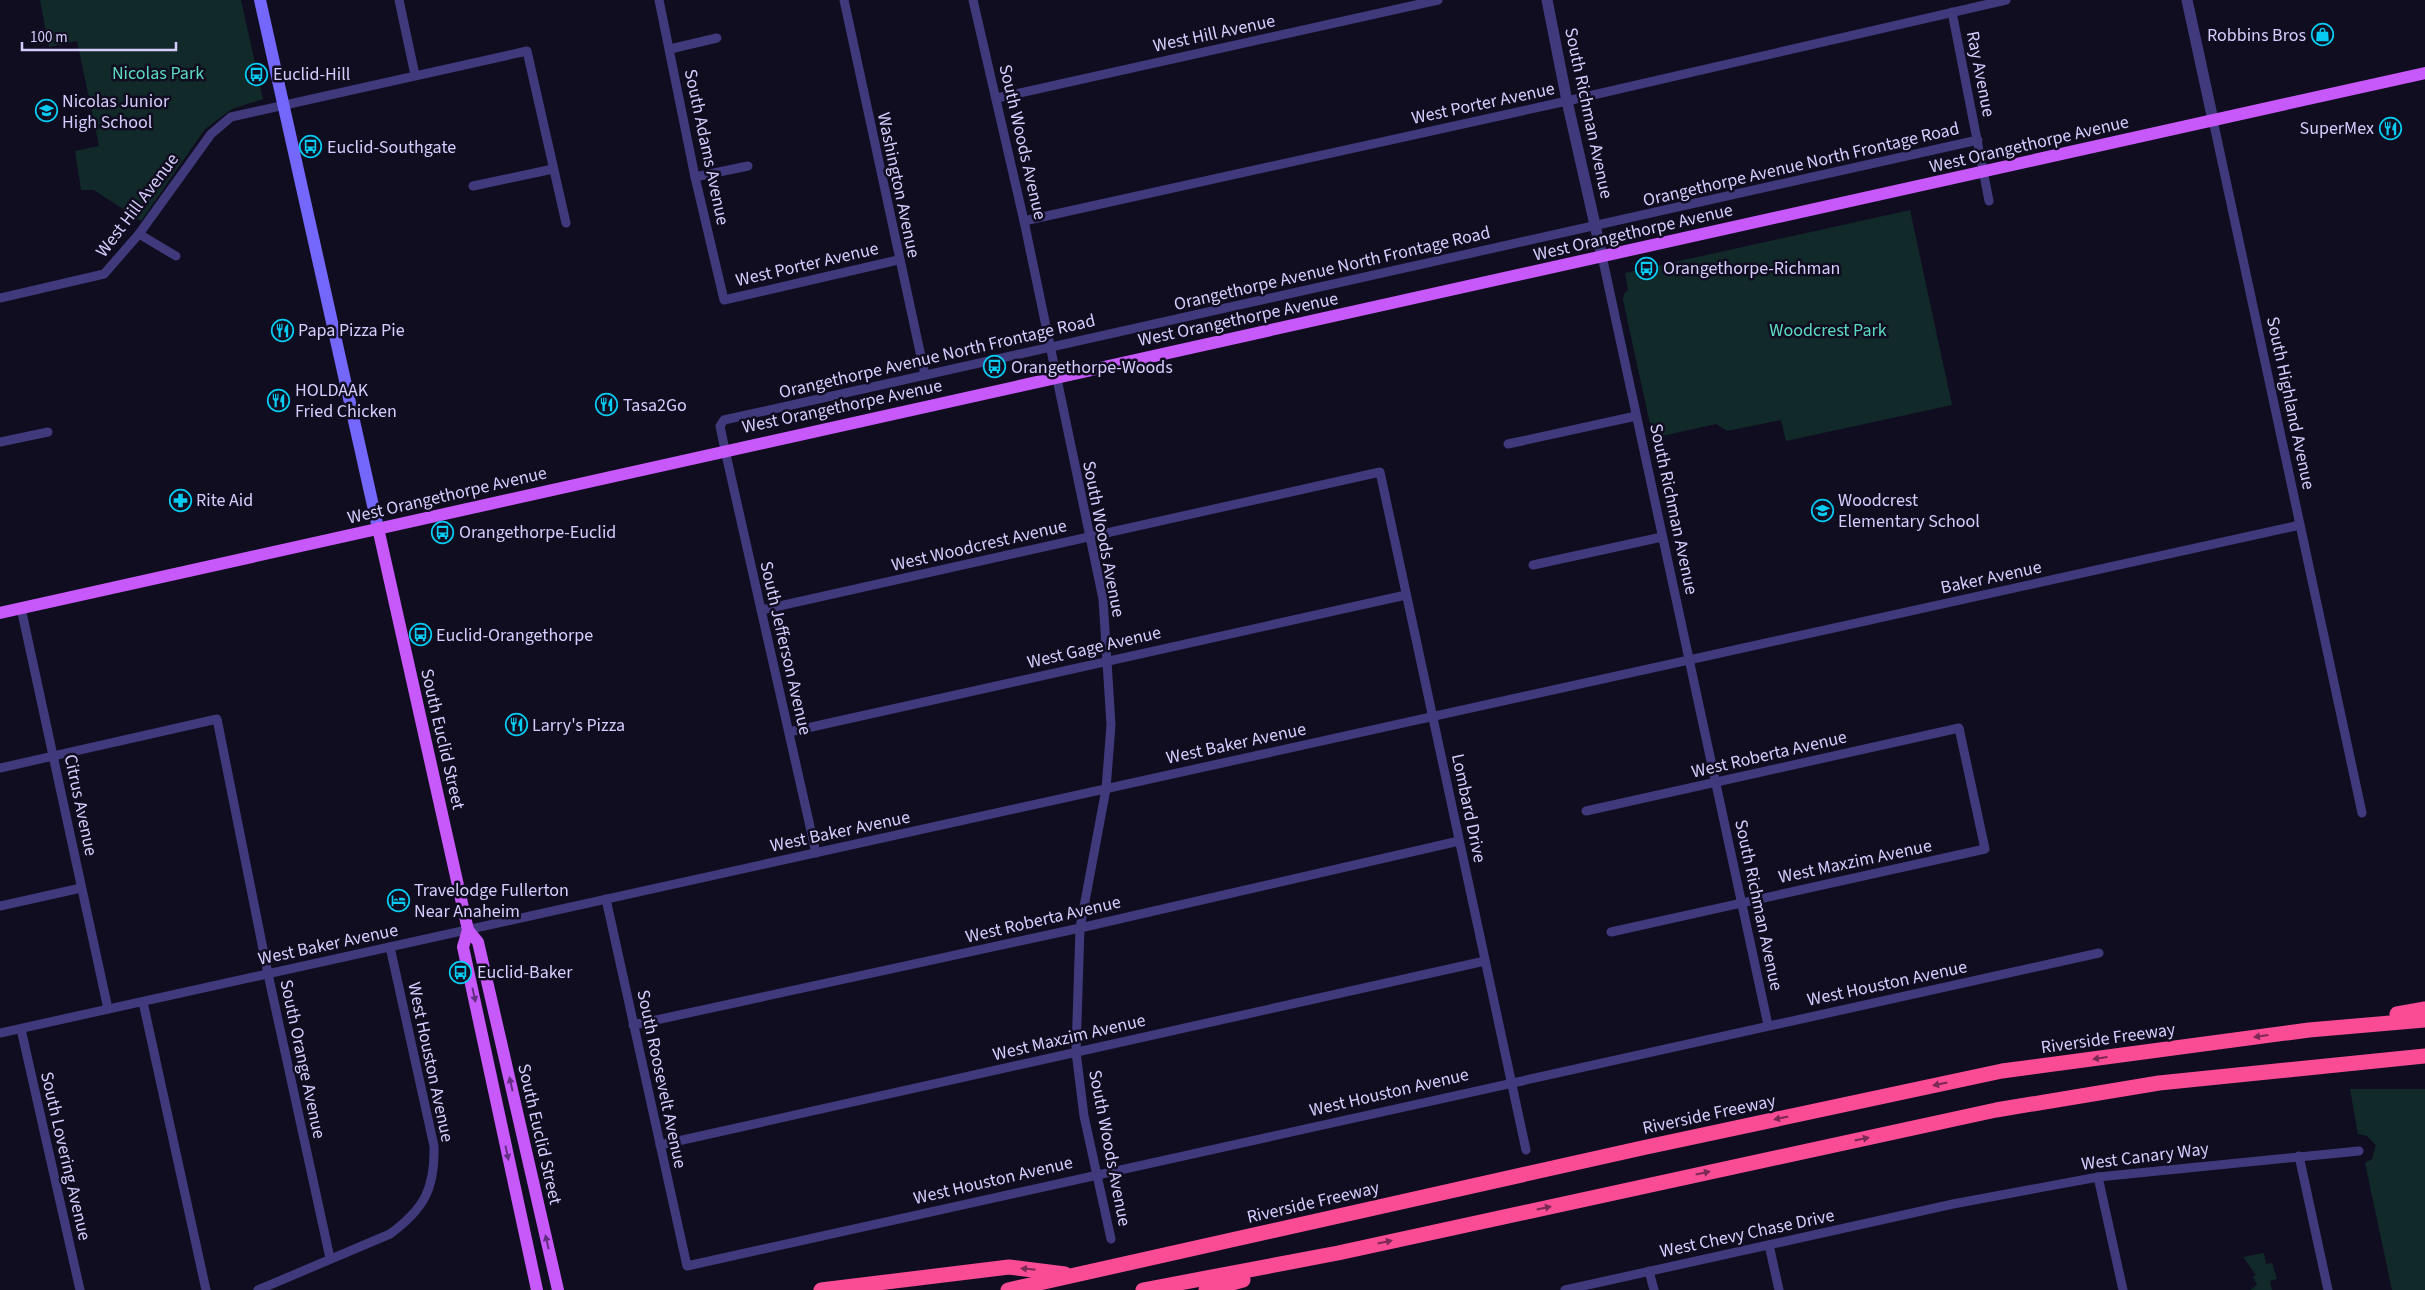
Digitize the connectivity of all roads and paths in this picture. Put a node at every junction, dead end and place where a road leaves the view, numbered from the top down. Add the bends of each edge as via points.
1 (260, 0) edge
2 (399, 0) edge
3 (659, 0) edge
4 (844, 0) edge
5 (973, 0) edge
6 (1438, 0) edge
7 (1547, 0) edge
8 (2006, 0) edge
9 (2187, 0) edge
10 (1952, 12) junction
11 (718, 38) dead end
12 (670, 49) junction
13 (2425, 73) edge
14 (415, 75) junction
15 (997, 98) junction
16 (1567, 101) junction
17 (283, 104) junction
18 (2213, 120) junction
19 (1978, 140) junction
20 (748, 166) dead end
21 (553, 169) junction
22 (1983, 171) junction
23 (695, 177) junction
24 (473, 186) dead end
25 (1989, 201) dead end
26 (1024, 221) junction
27 (566, 223) dead end
28 (1596, 226) junction
29 (139, 234) junction
30 (176, 256) dead end
31 (1602, 256) junction
32 (898, 260) junction
33 (0, 298) edge
34 (724, 300) joint
35 (1050, 348) junction
36 (925, 375) junction
37 (1056, 378) junction
38 (1636, 416) junction
39 (48, 432) dead end
40 (0, 442) edge
41 (1508, 444) dead end
42 (725, 450) junction
43 (1380, 472) joint
44 (2300, 525) junction
45 (378, 528) junction
46 (1090, 536) junction
47 (1662, 537) junction
48 (1534, 565) dead end
49 (1406, 595) junction
50 (22, 608) junction
51 (762, 610) junction
52 (0, 613) edge
53 (1688, 660) junction
54 (1107, 661) junction
55 (1432, 717) junction
56 (1959, 728) joint
57 (789, 732) junction
58 (54, 756) junction
59 (0, 768) edge
60 (1715, 782) junction
61 (1106, 789) junction
62 (1586, 811) dead end
63 (2362, 813) dead end
64 (1459, 841) junction
65 (816, 853) junction
66 (81, 888) junction
67 (606, 899) junction
68 (1741, 902) junction
69 (0, 906) edge
70 (1080, 928) junction
71 (468, 930) junction
72 (1611, 932) dead end
73 (390, 947) junction
74 (2099, 953) dead end
75 (1485, 962) junction
76 (268, 974) junction
77 (143, 1002) junction
78 (108, 1009) junction
79 (2425, 1009) edge
80 (2425, 1020) edge
81 (633, 1025) junction
82 (1768, 1025) junction
83 (21, 1029) junction
84 (2309, 1030) junction
85 (0, 1033) edge
86 (1076, 1052) junction
87 (2425, 1056) edge
88 (2399, 1059) junction
89 (2425, 1063) edge
90 (1511, 1082) junction
91 (660, 1145) junction
92 (1526, 1150) dead end
93 (2359, 1151) dead end
94 (2299, 1156) junction
95 (1096, 1174) junction
96 (2098, 1177) junction
97 (1937, 1208) joint
98 (1111, 1239) dead end
99 (1769, 1245) junction
100 (1338, 1253) junction
101 (330, 1258) junction
102 (686, 1266) joint
103 (1650, 1271) junction
104 (1076, 1275) junction
105 (80, 1290) edge
106 (206, 1290) edge
107 (258, 1290) edge
108 (537, 1290) edge
109 (558, 1290) edge
110 (821, 1290) edge
111 (1008, 1290) edge
112 (1143, 1290) edge
113 (1206, 1290) edge
114 (1565, 1290) edge
115 (1654, 1290) edge
116 (1779, 1290) edge
117 (2122, 1290) edge
118 (2328, 1290) edge

1 - 17 main road, South Euclid Street
2 - 14 street
3 - 12 street, South Adams Avenue
4 - 32 street, Washington Avenue
5 - 15 street, South Woods Avenue
6 - 15 street, West Hill Avenue
7 - 16 street, South Richman Avenue
8 - 10 street, West Porter Avenue
9 - 18 street, South Highland Avenue
10 - 16 street, West Porter Avenue
10 - 19 street, Ray Avenue
11 - 12 street
12 - 23 street, South Adams Avenue
13 - 18 main road, West Orangethorpe Avenue
14 - 17 street, West Hill Avenue
14 - 21 street, West Hill Avenue via 527,51
15 - 26 street, South Woods Avenue
16 - 26 street, West Porter Avenue
16 - 28 street, South Richman Avenue
17 - 29 street, West Hill Avenue via 231,117 211,134
17 - 45 main road, South Euclid Street
18 - 22 main road, West Orangethorpe Avenue
18 - 44 street, South Highland Avenue
19 - 22 street, Ray Avenue
19 - 28 street, Orangethorpe Avenue North Frontage Road
20 - 23 street
21 - 24 street
21 - 27 street
22 - 25 street, Ray Avenue
22 - 31 main road, West Orangethorpe Avenue
23 - 34 street, South Adams Avenue
26 - 35 street, South Woods Avenue
28 - 31 street, South Richman Avenue
28 - 35 street, Orangethorpe Avenue North Frontage Road
29 - 30 street
29 - 33 street, West Hill Avenue via 104,274
31 - 37 main road, West Orangethorpe Avenue
31 - 38 street, South Richman Avenue
32 - 34 street, West Porter Avenue
32 - 36 street, Washington Avenue
35 - 36 street, Orangethorpe Avenue North Frontage Road
35 - 37 street, South Woods Avenue
36 - 42 street, Orangethorpe Avenue North Frontage Road via 724,420 720,426
37 - 42 main road, West Orangethorpe Avenue
37 - 46 street, South Woods Avenue
38 - 41 street
38 - 47 street, South Richman Avenue
39 - 40 street
42 - 45 main road, West Orangethorpe Avenue
42 - 51 street, South Jefferson Avenue
43 - 46 street, West Woodcrest Avenue
43 - 49 street, Lombard Drive
44 - 53 street, Baker Avenue
44 - 63 street, South Highland Avenue
45 - 50 main road, West Orangethorpe Avenue
45 - 71 main road, South Euclid Street
46 - 51 street, West Woodcrest Avenue
46 - 54 street, South Woods Avenue via 1103,599
47 - 48 street
47 - 53 street, South Richman Avenue
49 - 54 street, West Gage Avenue
49 - 55 street, Lombard Drive
50 - 52 main road, West Orangethorpe Avenue
50 - 58 street, Citrus Avenue
51 - 57 street, South Jefferson Avenue
53 - 55 street, West Baker Avenue
53 - 60 street, South Richman Avenue
54 - 57 street, West Gage Avenue
54 - 61 street, South Woods Avenue via 1111,725
55 - 61 street, West Baker Avenue
55 - 64 street, Lombard Drive
56 - 60 street, West Roberta Avenue
56 - 68 street, West Maxzim Avenue via 1985,849
57 - 65 street, South Jefferson Avenue
58 - 59 street
58 - 66 street, Citrus Avenue
58 - 76 street, South Orange Avenue via 217,719
60 - 62 street, West Roberta Avenue
60 - 68 street, South Richman Avenue
61 - 65 street, West Baker Avenue
61 - 70 street, South Woods Avenue
64 - 70 street, West Roberta Avenue
64 - 75 street, Lombard Drive
65 - 67 street, West Baker Avenue
66 - 69 street
66 - 78 street, Citrus Avenue
67 - 71 street, West Baker Avenue
67 - 81 street, South Roosevelt Avenue
68 - 72 street, West Maxzim Avenue
68 - 82 street, South Richman Avenue
70 - 81 street, West Roberta Avenue
70 - 86 street, South Woods Avenue
71 - 73 street, West Baker Avenue
71 -> 108 main road, South Euclid Street via 463,947
109 -> 71 main road, South Euclid Street via 478,942
73 - 76 street, West Baker Avenue
73 - 101 street, West Houston Avenue via 434,1146 431,1186 422,1205 390,1234
74 - 82 street, West Houston Avenue
75 - 86 street, West Maxzim Avenue
75 - 90 street, Lombard Drive
76 - 77 street, West Baker Avenue
76 - 101 street, South Orange Avenue
77 - 78 street, West Baker Avenue
77 - 106 street
78 - 83 street, West Baker Avenue
79 - 84 highway
80 - 84 highway, Riverside Freeway
81 - 91 street, South Roosevelt Avenue
82 - 90 street, West Houston Avenue
83 - 85 street, West Baker Avenue
83 - 105 street, South Lovering Avenue
84 -> 104 highway, Riverside Freeway via 2002,1071
86 - 91 street, West Maxzim Avenue
86 - 95 street, South Woods Avenue
87 - 88 highway
88 - 89 highway
100 -> 88 highway via 1996,1110 2159,1083
90 - 92 street, Lombard Drive
90 - 95 street, West Houston Avenue
91 - 102 street, South Roosevelt Avenue
93 - 94 street, West Canary Way
94 - 96 street, West Canary Way
94 - 118 street
95 - 98 street, South Woods Avenue
95 - 102 street, West Houston Avenue
96 - 97 street, West Canary Way
96 - 117 street
97 - 99 street, West Chevy Chase Drive
99 - 103 street, West Chevy Chase Drive
99 - 116 street
100 - 112 highway
100 - 113 highway
101 - 107 street, West Houston Avenue
103 - 114 street, West Chevy Chase Drive
103 - 115 street
104 -> 110 highway via 1010,1267
104 - 111 highway, Riverside Freeway

